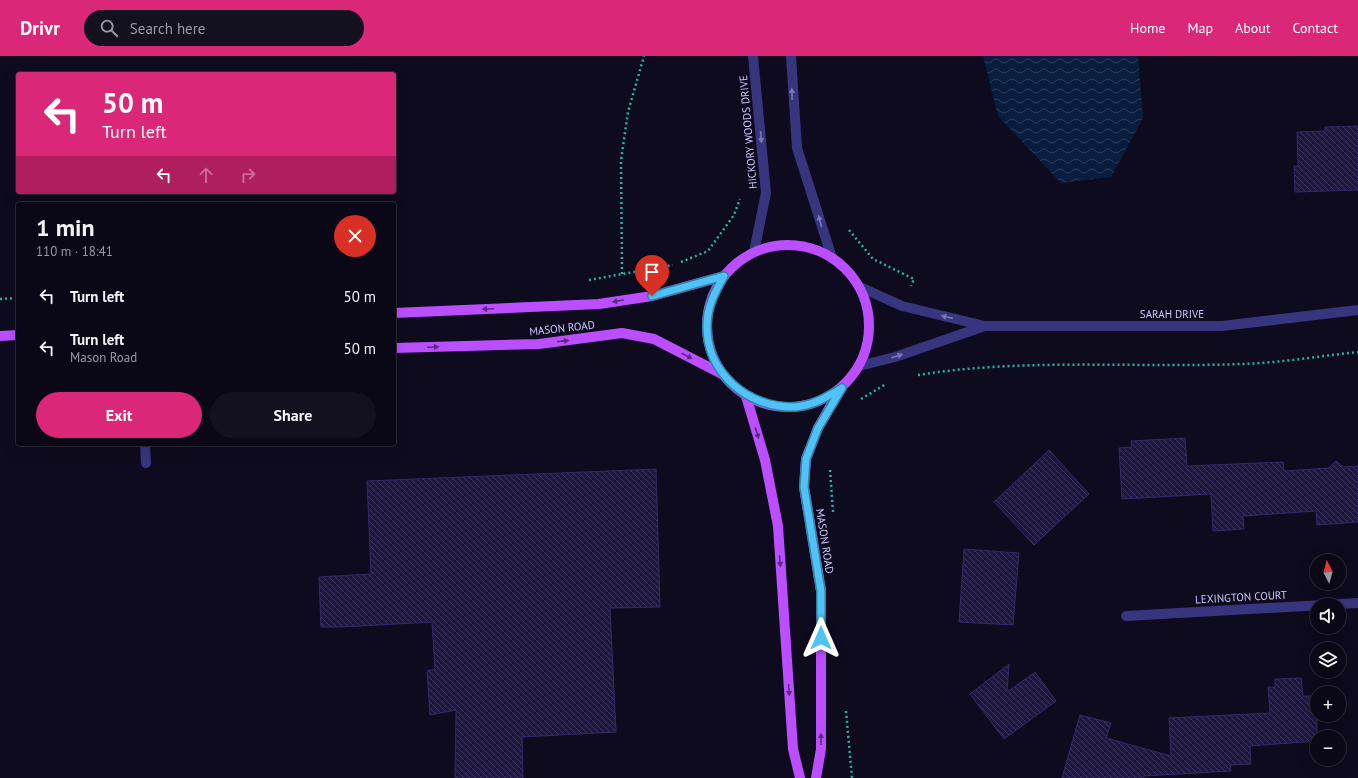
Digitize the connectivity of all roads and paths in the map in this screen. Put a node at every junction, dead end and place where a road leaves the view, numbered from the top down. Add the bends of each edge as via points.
1 (644, 56) edge
2 (753, 56) edge
3 (791, 56) edge
4 (741, 196) dead end
5 (847, 225) dead end
6 (754, 252) junction
7 (832, 258) junction
8 (622, 274) junction
9 (724, 276) junction
10 (914, 279) dead end
11 (584, 280) dead end
12 (860, 288) junction
13 (16, 298) edge
14 (0, 299) edge
15 (1358, 310) edge
16 (396, 312) edge
17 (985, 326) junction
18 (16, 335) edge
19 (0, 336) edge
20 (396, 348) edge
21 (1358, 352) edge
22 (859, 366) junction
23 (722, 374) junction
24 (912, 376) dead end
25 (891, 382) dead end
26 (842, 388) junction
27 (746, 396) junction
28 (857, 405) dead end
29 (145, 446) edge
30 (146, 464) dead end
31 (830, 464) dead end
32 (834, 517) dead end
33 (1358, 603) edge
34 (1126, 616) dead end
35 (845, 706) dead end
36 (800, 778) edge
37 (816, 778) edge
38 (852, 778) edge

1 - 8 path via 628,112 621,160
2 -> 6 street, HICKORY WOODS DRIVE via 766,193
7 -> 3 street via 797,148
4 - 8 path via 734,215 708,251 677,264
5 - 10 path via 849,232 873,259
6 - 7 main road via 791,245 812,248
6 - 9 main road via 738,262
7 - 12 main road via 852,275
8 - 11 path
9 -> 16 main road, MASON ROAD via 652,296 598,304
9 - 23 main road via 711,299 707,325 711,351
17 -> 12 street, SARAH DRIVE via 902,306
12 - 22 main road via 869,320 868,341
13 - 14 path
15 - 17 street, SARAH DRIVE via 1222,326
22 -> 17 street, SARAH DRIVE via 895,357
18 - 19 main road
20 -> 23 main road, MASON ROAD via 539,344 622,333 654,339
21 - 24 path via 1242,364 1013,367 948,370
22 - 26 main road
23 - 27 main road
25 - 28 path via 861,399
26 - 27 main road via 820,401 795,407 770,405
37 -> 26 main road, MASON ROAD via 821,749 821,591 804,487 806,459 818,428
27 -> 36 main road via 765,460 778,526 793,749
29 - 30 street
31 - 32 path
33 - 34 street, LEXINGTON COURT
35 - 38 path

